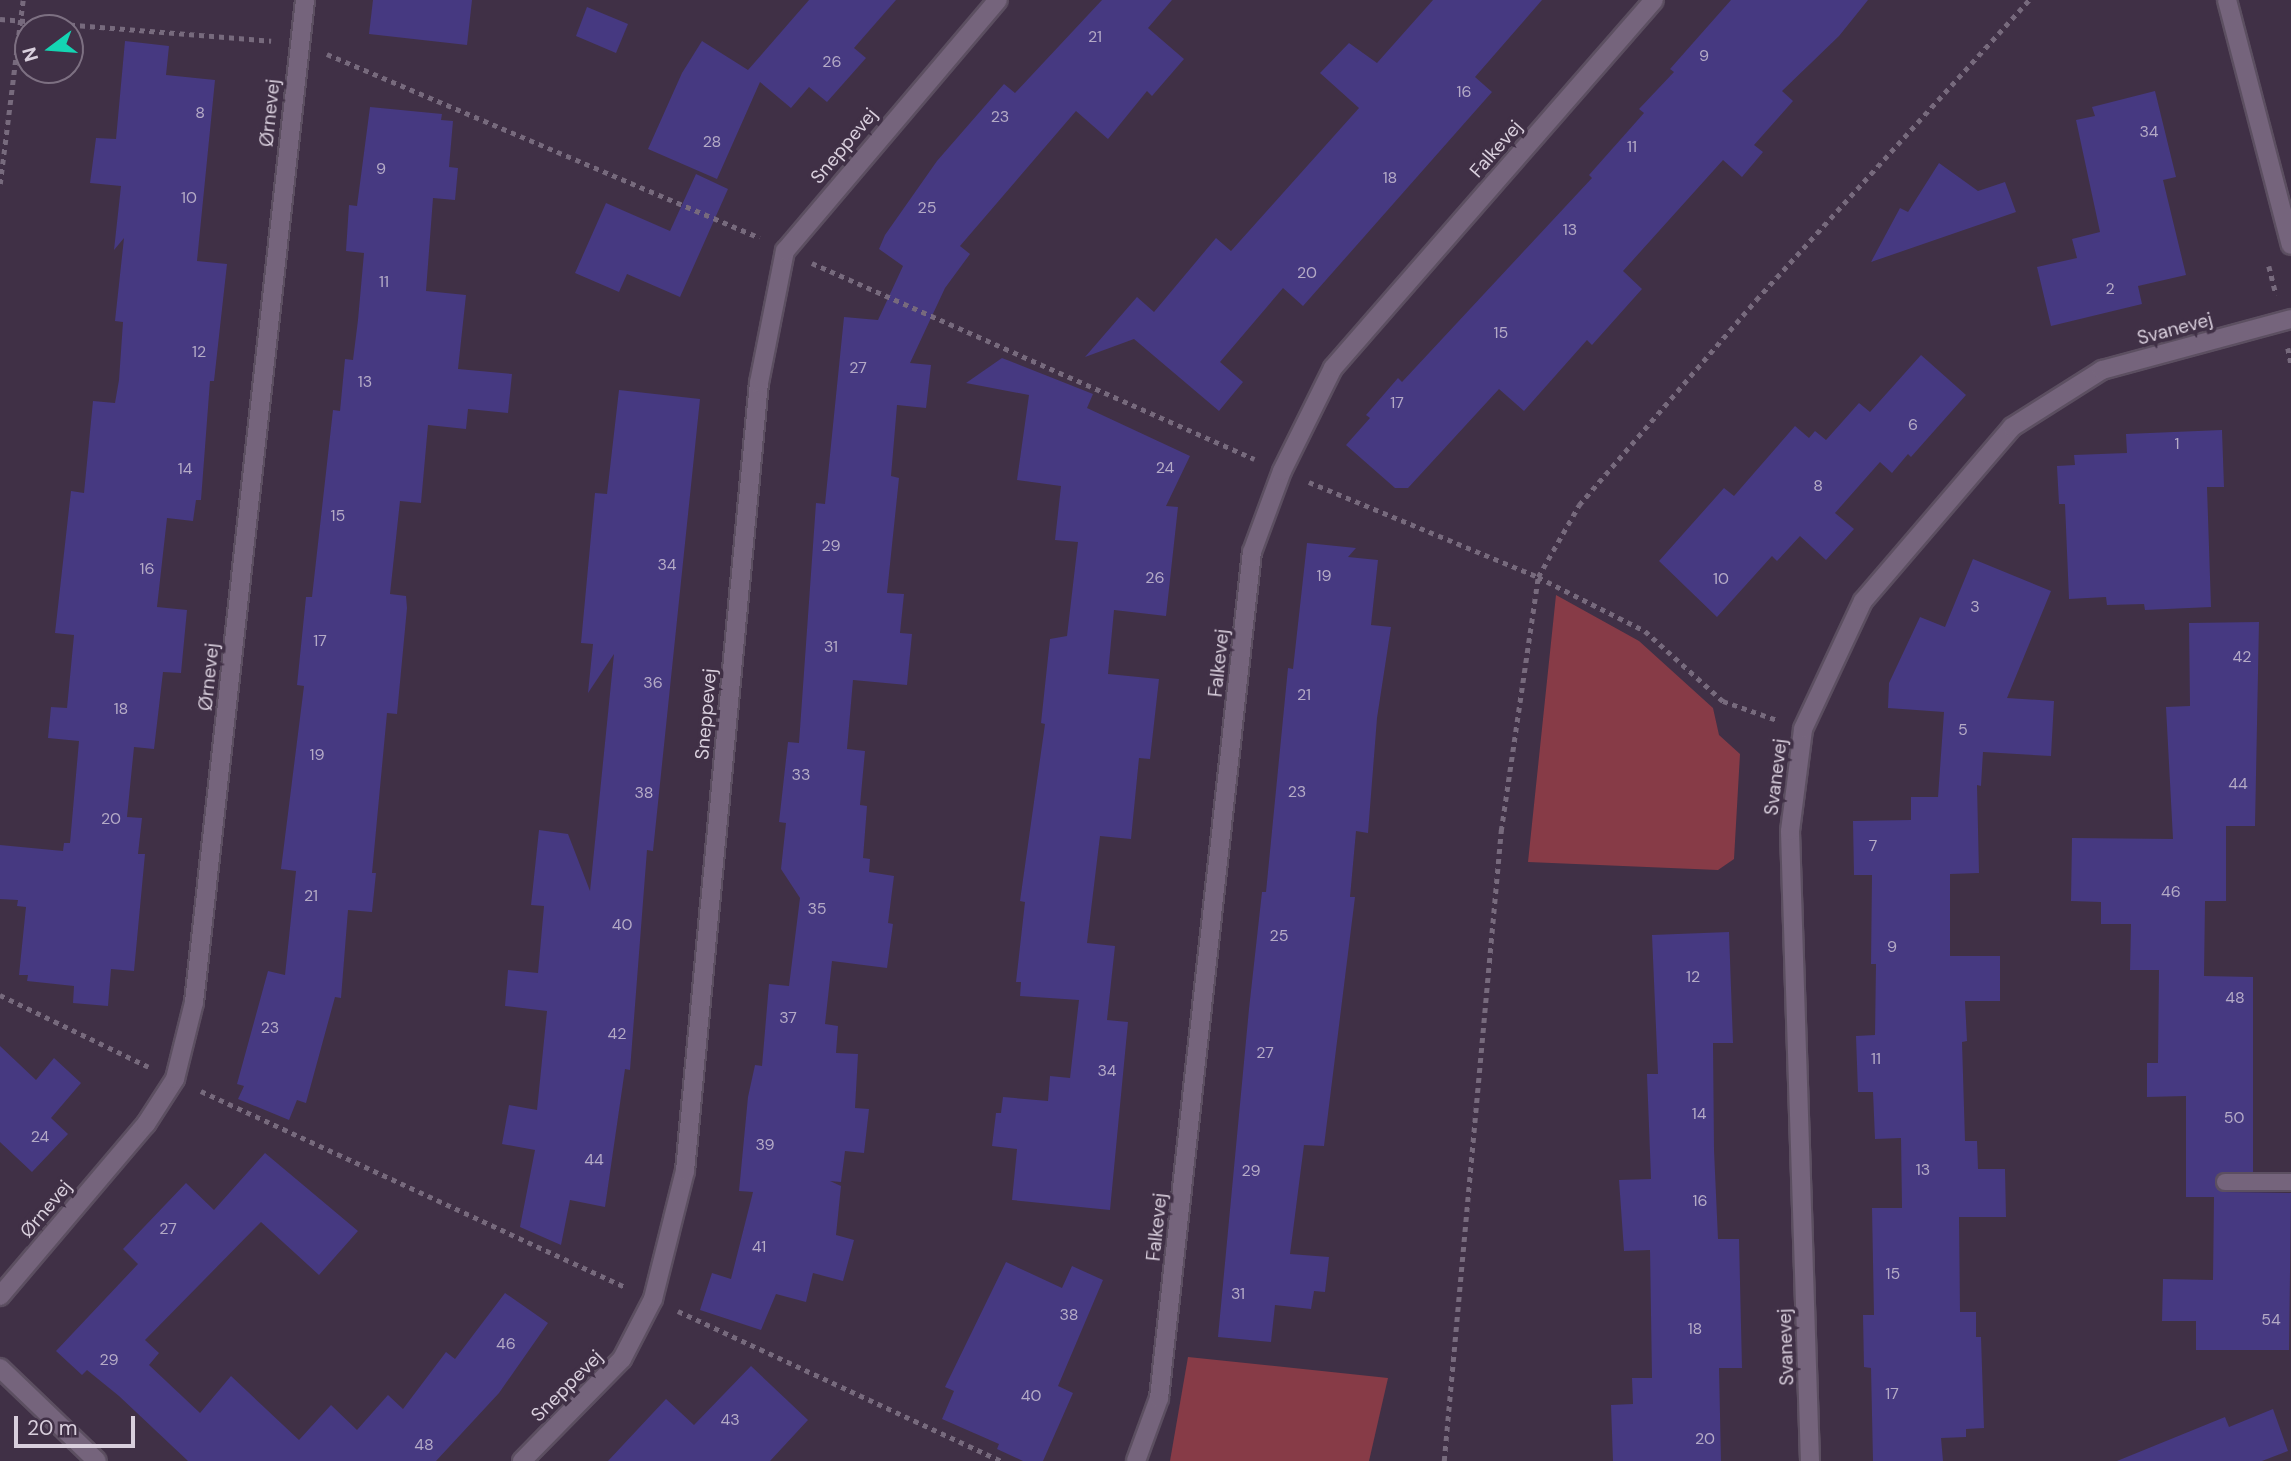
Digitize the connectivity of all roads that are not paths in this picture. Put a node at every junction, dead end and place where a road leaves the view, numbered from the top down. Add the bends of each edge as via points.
1 (305, 0) edge
2 (998, 0) edge
3 (1654, 0) edge
4 (2227, 0) edge
5 (2291, 245) edge
6 (2291, 319) edge
7 (2225, 1182) dead end
8 (2291, 1182) edge
9 (0, 1296) edge
10 (0, 1368) edge
11 (97, 1461) edge
12 (522, 1461) edge
13 (1136, 1461) edge
14 (1810, 1461) edge

1 - 9 street, Ørnevej via 194,1002 176,1079 146,1124
2 - 12 street, Sneppevej via 785,251 759,383 685,1171 653,1299 622,1359
3 - 13 street, Falkevej via 1333,368 1282,471 1252,552 1159,1398
4 - 5 street
6 - 14 street, Svanevej via 2102,370 2012,427 1863,601 1803,729 1790,831
7 - 8 lane
10 - 11 street

